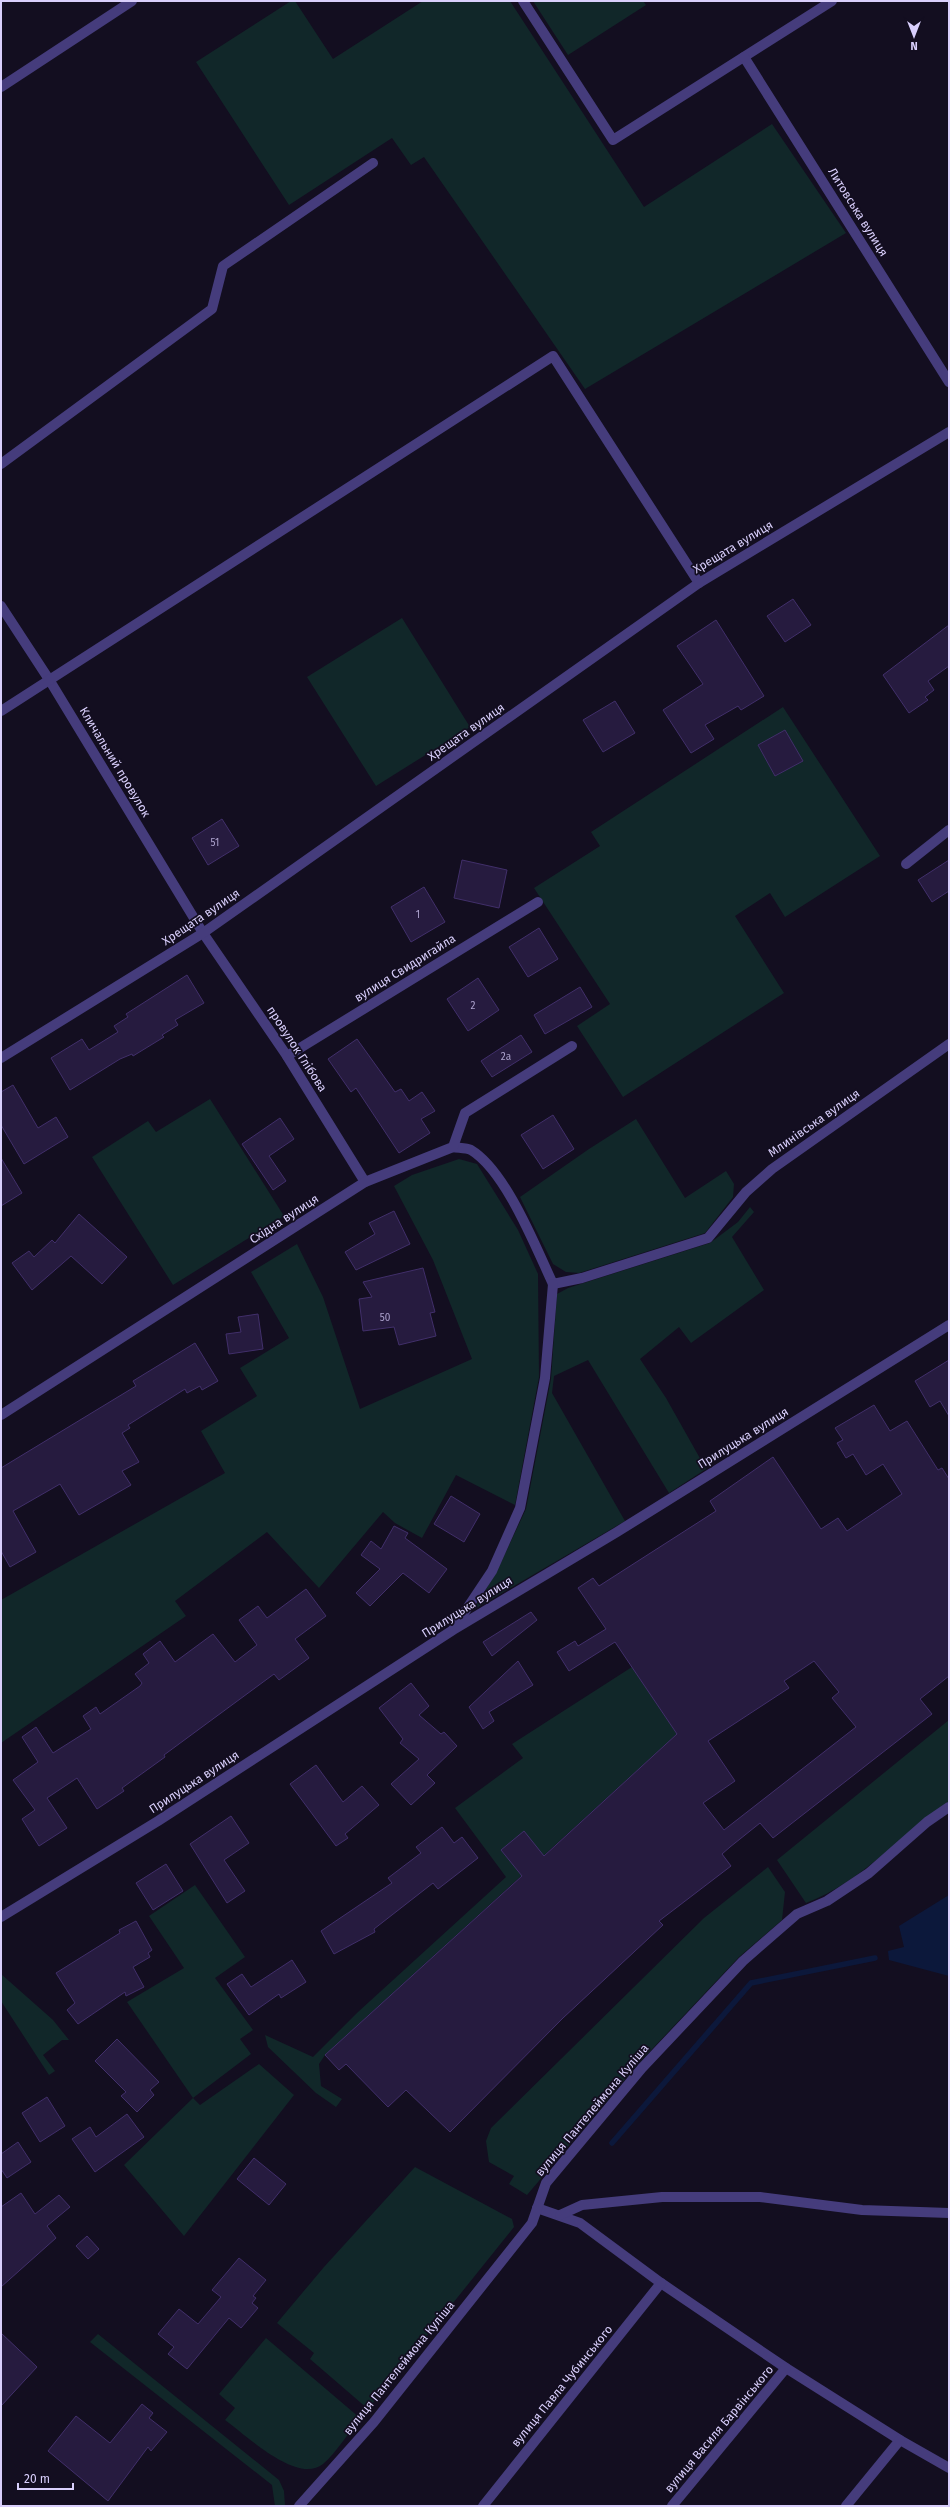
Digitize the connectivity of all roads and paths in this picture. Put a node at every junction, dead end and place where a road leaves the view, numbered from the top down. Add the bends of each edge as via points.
1 (132, 1) edge
2 (523, 1) edge
3 (832, 1) edge
4 (744, 57) junction
5 (1, 87) edge
6 (373, 163) dead end
7 (949, 382) edge
8 (949, 432) edge
9 (1, 464) edge
10 (699, 582) junction
11 (1, 606) edge
12 (50, 681) junction
13 (1, 711) edge
14 (949, 830) edge
15 (906, 864) dead end
16 (538, 902) dead end
17 (204, 933) junction
18 (949, 1044) edge
19 (572, 1046) dead end
20 (287, 1056) junction
21 (1, 1058) edge
22 (453, 1147) junction
23 (365, 1182) junction
24 (553, 1284) junction
25 (949, 1325) edge
26 (1, 1415) edge
27 (453, 1630) junction
28 (949, 1807) edge
29 (1, 1917) edge
30 (536, 2208) junction
31 (949, 2213) edge
32 (560, 2215) junction
33 (661, 2283) junction
34 (786, 2368) junction
35 (900, 2440) junction
36 (949, 2468) edge
37 (299, 2506) edge
38 (483, 2506) edge
39 (672, 2506) edge
40 (846, 2506) edge

1 - 5 street
2 - 4 street via 613,140
3 - 4 street
4 - 7 street, Литовська вулиця
6 - 9 street via 223,266 212,309
8 - 10 street, Хрещата вулиця
10 - 12 street via 553,356
10 - 17 street, Хрещата вулиця
11 - 12 street, Кличальний провулок
12 - 13 street
12 - 17 street, Кличальний провулок
14 - 15 street
16 - 20 street, вулиця Свидригайла
17 - 20 street, провулок Глібова
17 - 21 street, Хрещата вулиця
18 - 24 street, Млинівська вулиця via 772,1169 746,1192 708,1238 582,1278
19 - 22 street via 465,1113
20 - 23 street, провулок Глібова
22 - 23 street, Східна вулиця
22 - 24 street via 470,1150 494,1171 526,1226
23 - 26 street, Східна вулиця
24 - 27 street via 545,1378 520,1508 492,1571
25 - 27 street, Прилуцька вулиця via 617,1532
27 - 29 street, Прилуцька вулиця via 158,1821
28 - 30 street, вулиця Пантелеймона Куліша via 927,1822 869,1873 827,1901 797,1914 743,1961 642,2068 546,2183
30 - 32 street
30 - 37 street, вулиця Пантелеймона Куліша via 532,2223 384,2410
31 - 32 street via 862,2210 760,2197 662,2197 582,2205
32 - 33 street via 580,2223
33 - 34 street
33 - 38 street, вулиця Павла Чубинського
34 - 35 street
34 - 39 street, вулиця Василя Барвінського
35 - 36 street
35 - 40 street

